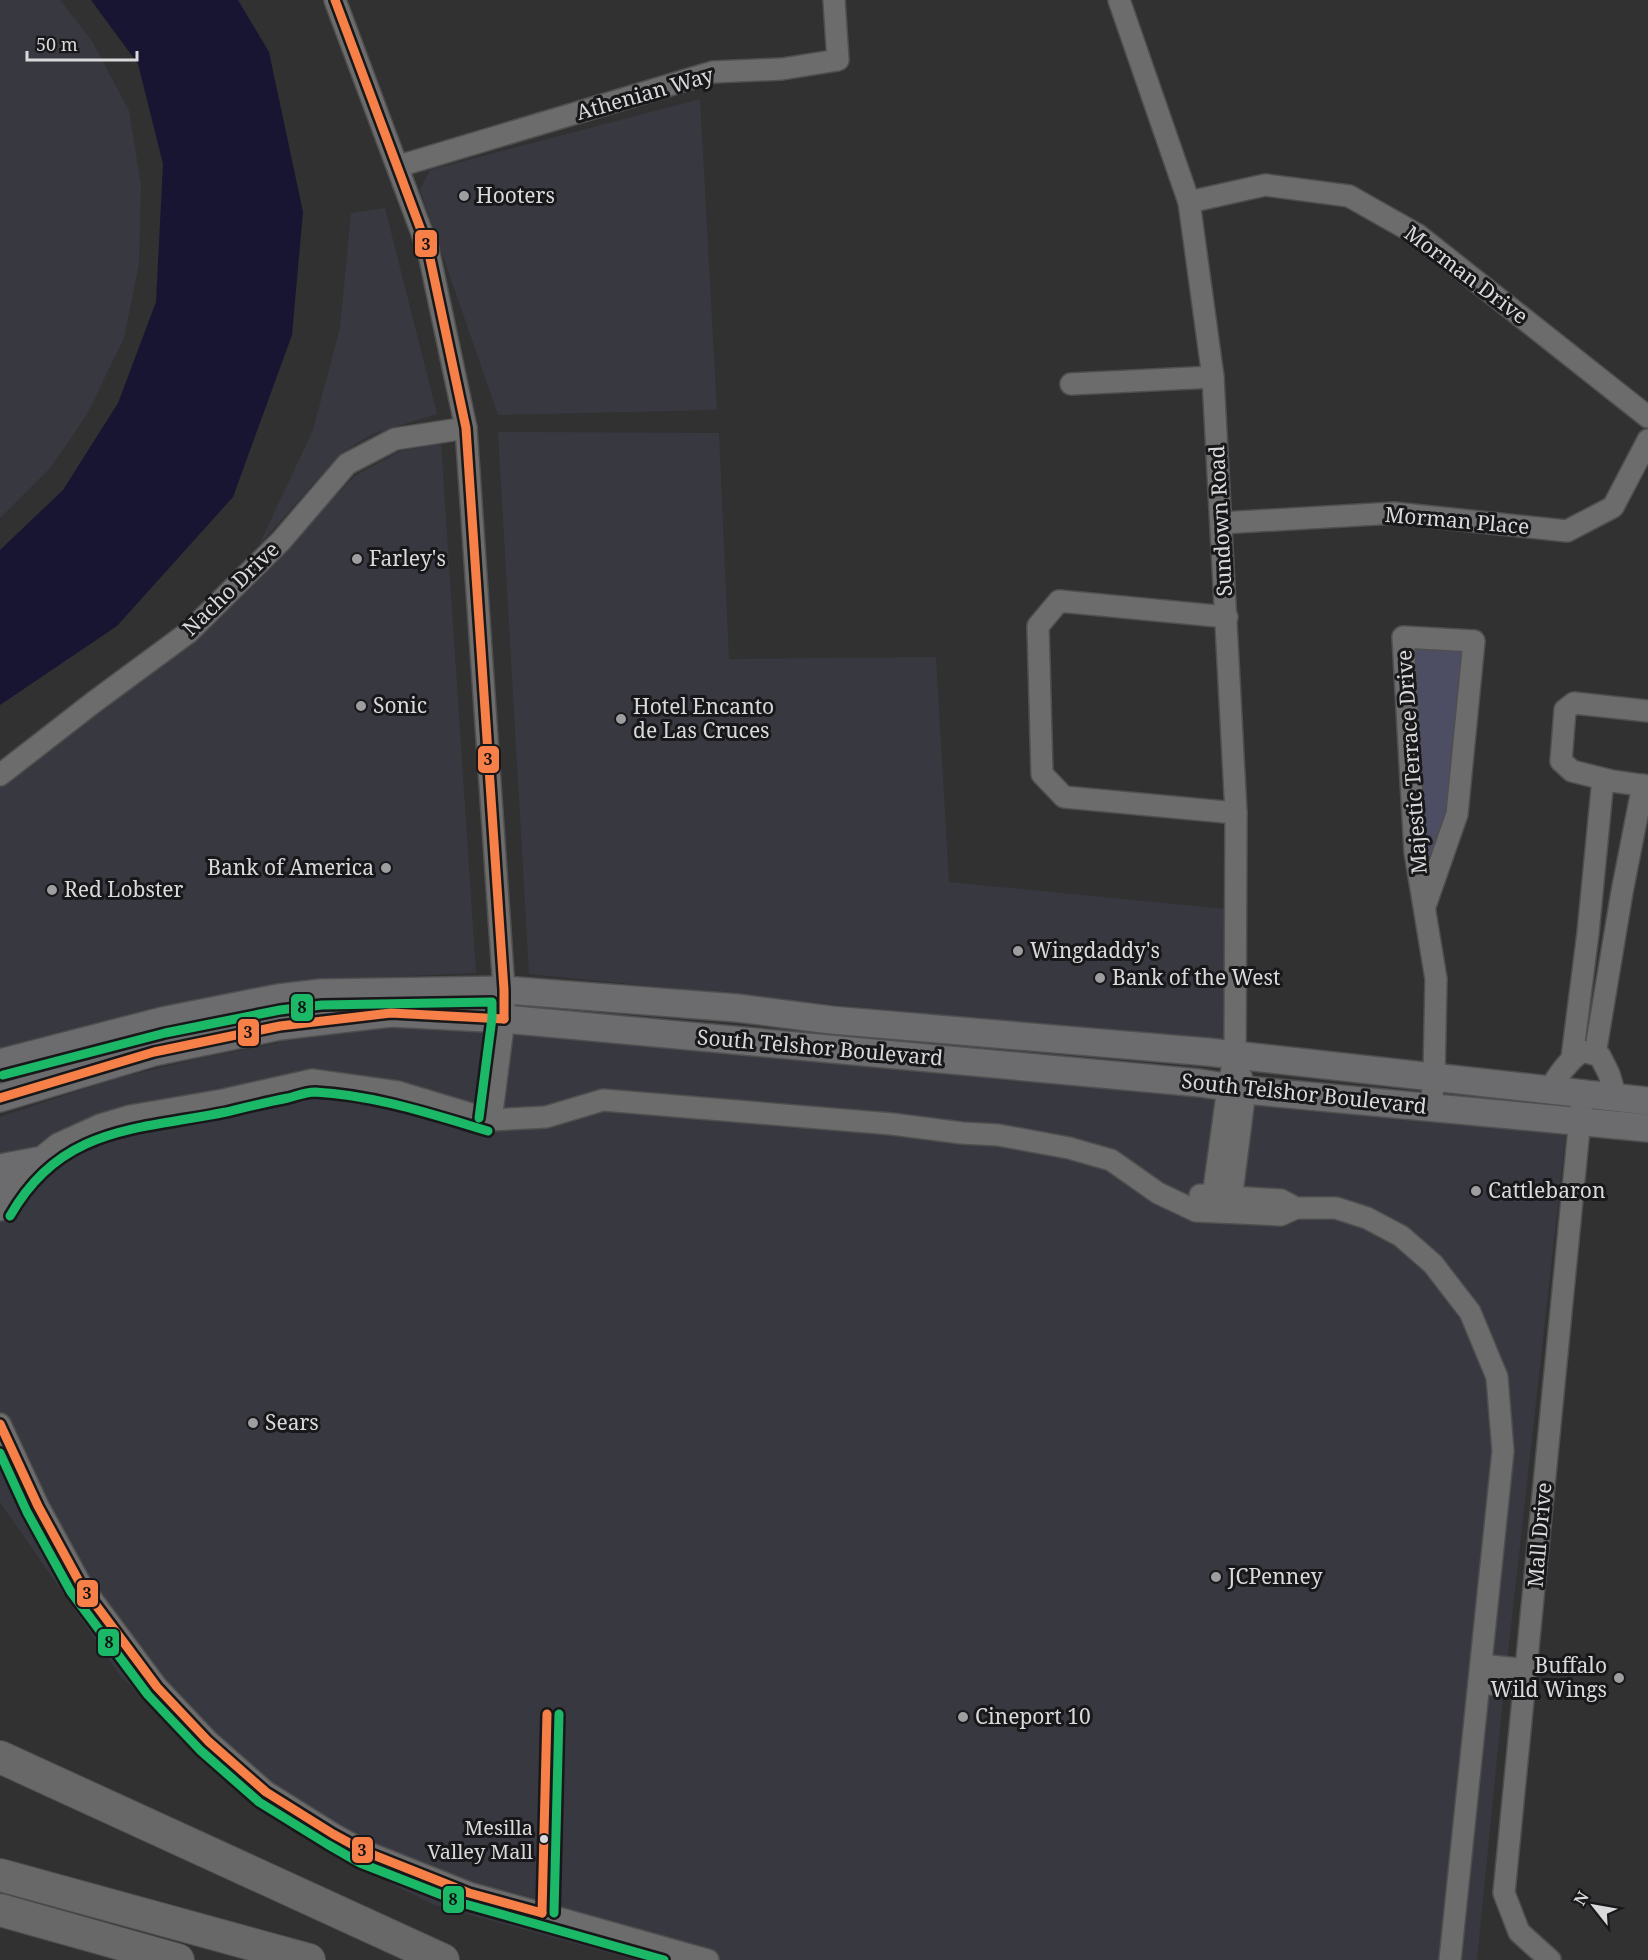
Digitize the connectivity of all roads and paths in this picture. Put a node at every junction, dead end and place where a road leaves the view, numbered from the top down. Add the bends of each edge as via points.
1 (335, 0) edge
2 (834, 0) edge
3 (1119, 0) edge
4 (399, 166) junction
5 (1189, 202) junction
6 (1212, 377) junction
7 (1071, 384) dead end
8 (1648, 417) edge
9 (466, 428) junction
10 (1648, 440) edge
11 (1221, 523) junction
12 (1227, 617) junction
13 (1648, 711) edge
14 (0, 775) edge
15 (1603, 779) junction
16 (1646, 785) edge
17 (1236, 813) junction
18 (1425, 906) junction
19 (504, 990) junction
20 (504, 1019) junction
21 (120, 1032) junction
22 (1595, 1054) junction
23 (1235, 1056) junction
24 (1572, 1058) junction
25 (0, 1063) edge
26 (1434, 1077) junction
27 (1237, 1089) junction
28 (1549, 1091) junction
29 (0, 1098) edge
30 (1616, 1098) junction
31 (1648, 1101) edge
32 (1431, 1106) junction
33 (1580, 1108) junction
34 (491, 1120) junction
35 (1648, 1128) edge
36 (1228, 1154) junction
37 (37, 1161) junction
38 (0, 1168) edge
39 (1171, 1197) junction
40 (2, 1199) edge
41 (1267, 1199) junction
42 (1221, 1204) junction
43 (1296, 1208) junction
44 (0, 1424) edge
45 (1480, 1674) junction
46 (1526, 1679) junction
47 (0, 1757) edge
48 (0, 1875) edge
49 (0, 1910) edge
50 (178, 1960) edge
51 (309, 1960) edge
52 (443, 1960) edge
53 (708, 1960) edge
54 (1450, 1960) edge
55 (1550, 1960) edge

1 - 4 street
2 - 4 street, Athenian Way via 838,60 782,69 713,72
3 - 5 street, Sundown Road
4 - 9 street via 428,249
5 - 6 street, Sundown Road
5 - 8 street, Morman Drive via 1265,185 1349,196 1418,235
6 - 7 street
6 - 11 street, Sundown Road
9 - 14 street, Nacho Drive via 395,439 347,464 281,541 189,632
9 - 19 street
10 - 11 street, Morman Place via 1613,507 1567,531 1394,513
11 - 12 street, Sundown Road
12 - 17 street, Sundown Road
12 - 17 street via 1059,601 1038,626 1042,774 1064,797
13 - 15 street via 1574,703 1565,710 1561,761 1572,771
15 - 16 street
15 - 24 street
16 - 22 street via 1622,892
17 - 23 street, Sundown Road
18 - 18 street, Majestic Terrace Drive via 1415,852 1403,637 1474,641 1457,814
18 - 26 street, Majestic Terrace Drive via 1436,979
19 - 20 street
19 - 21 main road, South Telshor Boulevard via 321,993 278,998
19 - 23 main road, South Telshor Boulevard via 737,1008
20 - 27 main road, South Telshor Boulevard
20 - 29 main road, South Telshor Boulevard via 391,1013 280,1026 154,1052
20 - 34 street
21 - 25 main road, South Telshor Boulevard
21 - 29 main road via 109,1053 15,1085
22 - 24 street via 1582,1052
22 - 30 street via 1609,1074
23 - 26 main road, South Telshor Boulevard
23 - 27 street, Sundown Road
24 - 28 street
26 - 28 main road, South Telshor Boulevard
26 - 32 street, Majestic Terrace Drive
27 - 32 main road, South Telshor Boulevard
27 - 36 street, Sundown Road
28 - 33 main road, South Telshor Boulevard
30 - 31 main road, South Telshor Boulevard
30 - 33 main road, South Telshor Boulevard
32 - 33 main road, South Telshor Boulevard
33 - 35 main road, South Telshor Boulevard
33 - 46 street, Mall Drive
34 - 37 street via 398,1092 312,1080 130,1116 58,1144
34 - 39 street via 546,1118 603,1100 998,1136 1069,1148 1111,1160 1158,1193
36 - 39 street
36 - 41 street via 1246,1183
36 - 42 street, Sundown Road
37 - 38 main road
37 - 40 street
39 - 42 street
41 - 42 street
41 - 43 street via 1281,1200
42 - 43 street via 1281,1215
43 - 45 street via 1336,1208 1367,1218 1401,1236 1433,1264 1470,1312 1497,1377 1503,1451
44 - 53 street via 81,1585 157,1687 208,1741 266,1792 366,1852 469,1893
45 - 46 street
45 - 54 street
46 - 55 street, Mall Drive via 1504,1893 1519,1932
47 - 52 highway
48 - 51 highway
49 - 50 highway

